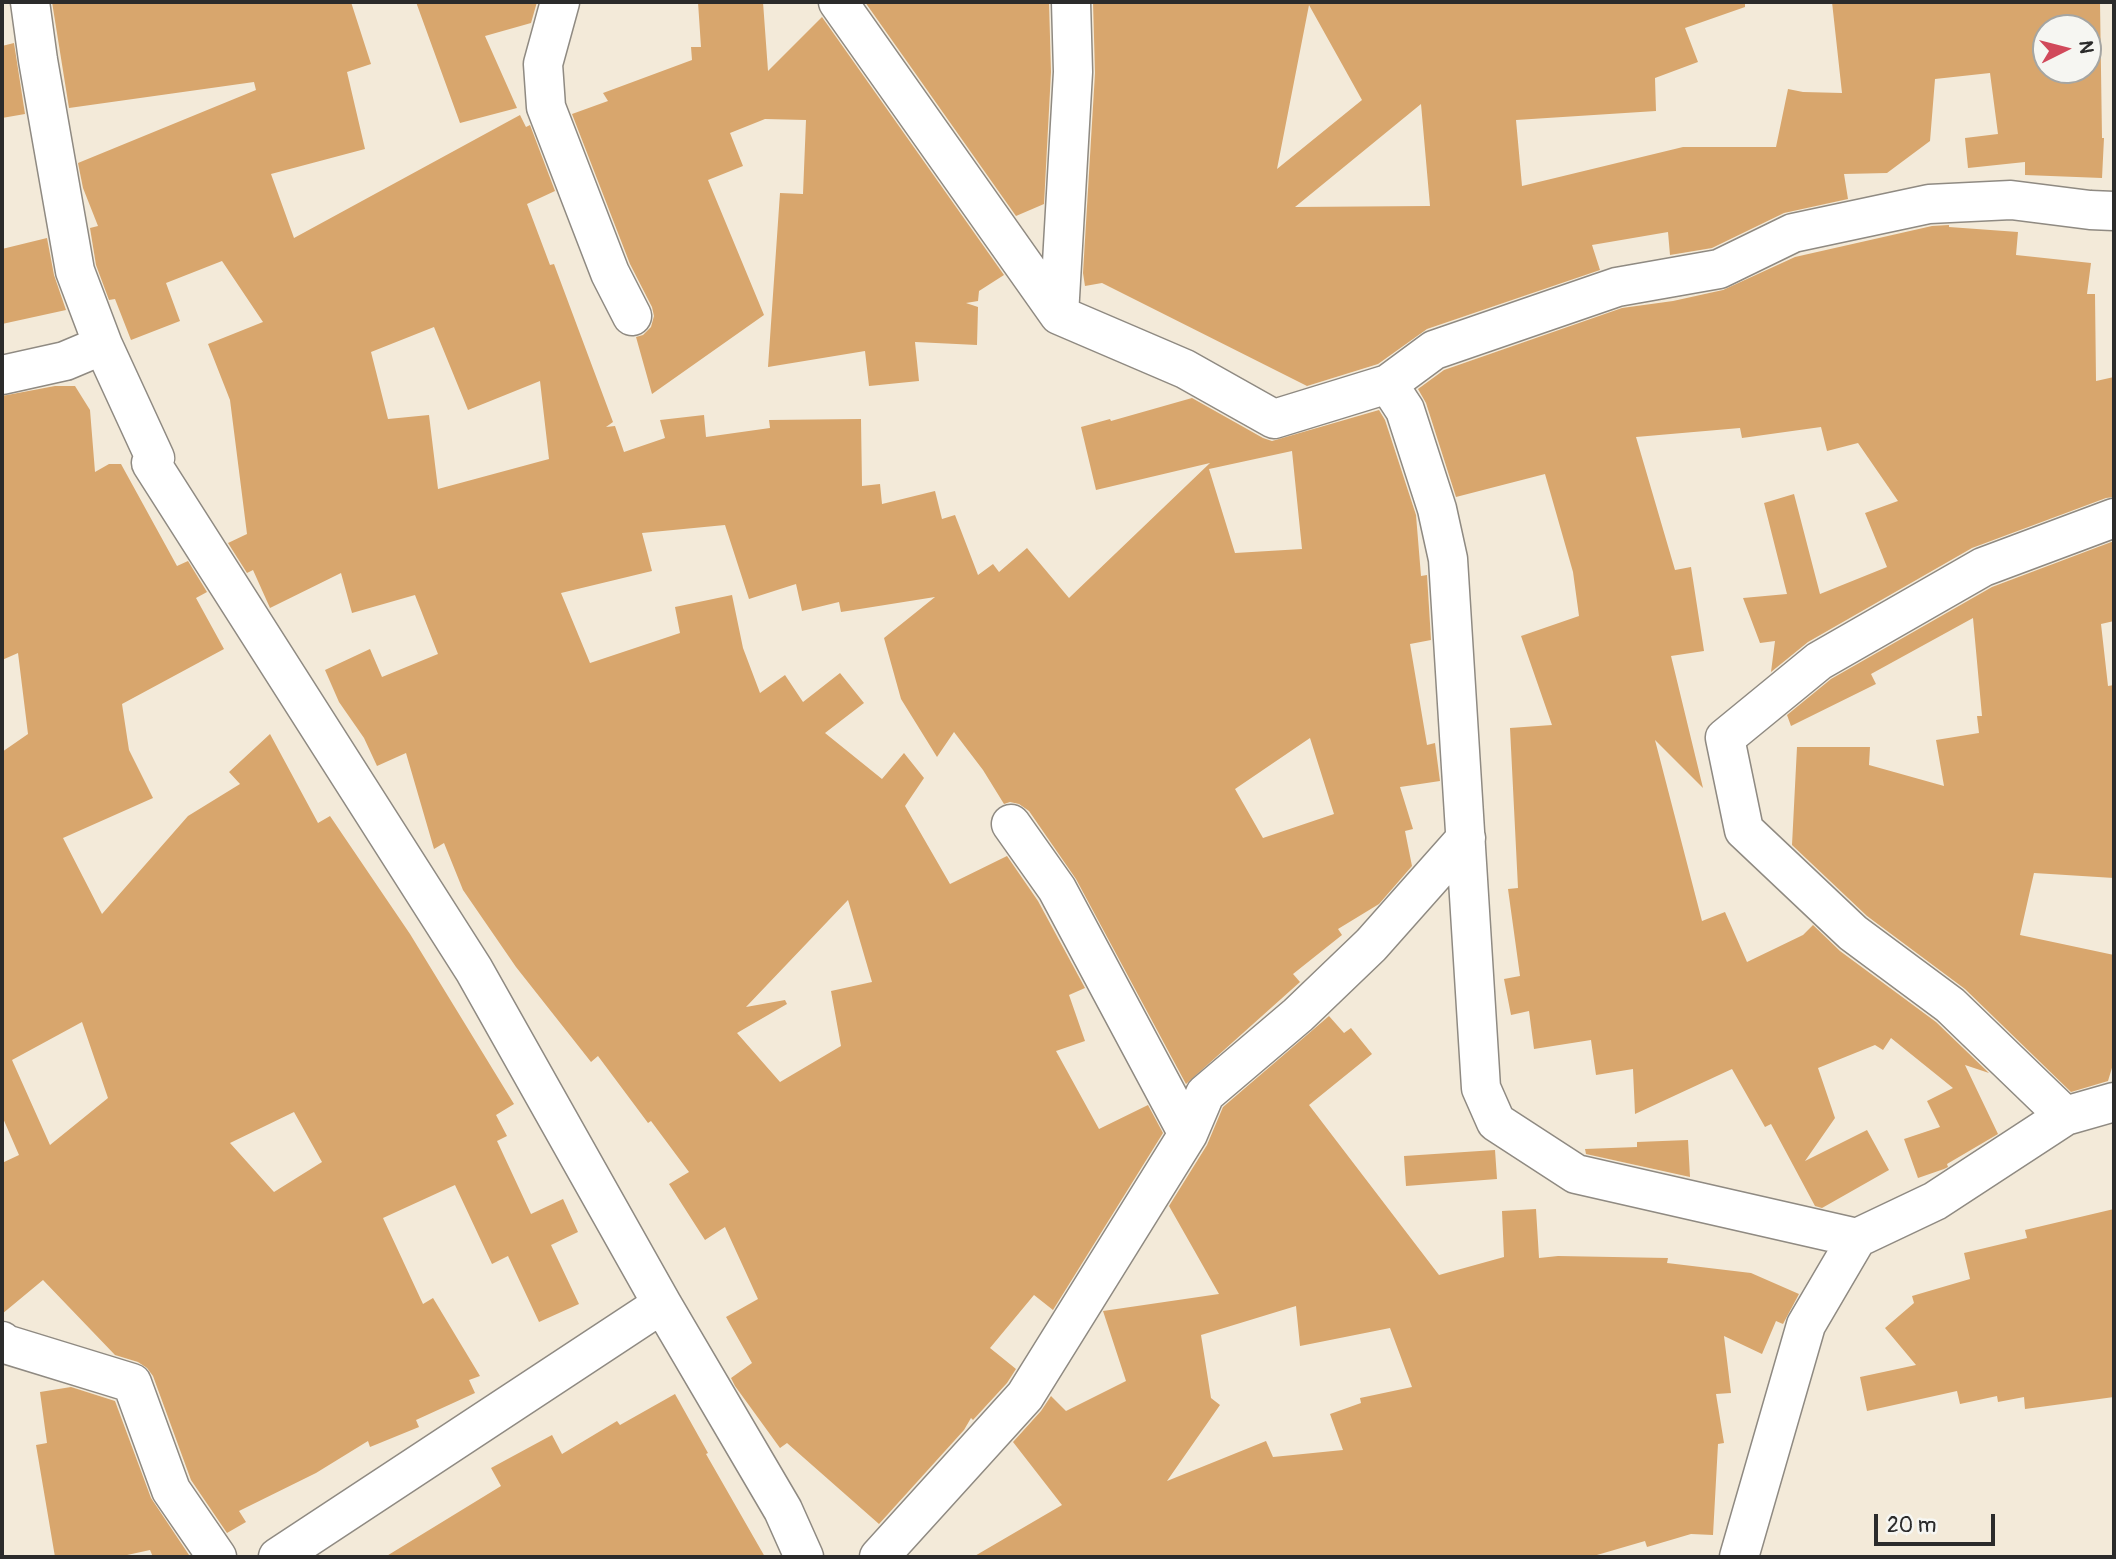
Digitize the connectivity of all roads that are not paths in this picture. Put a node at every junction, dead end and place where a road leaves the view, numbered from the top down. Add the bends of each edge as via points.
1 (30, 2) edge
2 (560, 2) edge
3 (838, 2) edge
4 (1071, 2) edge
5 (2114, 211) edge
6 (1059, 315) junction
7 (632, 316) dead end
8 (103, 345) junction
9 (2, 375) edge
10 (1388, 384) junction
11 (2114, 518) edge
12 (1012, 824) dead end
13 (1466, 838) junction
14 (2114, 1102) edge
15 (2065, 1115) junction
16 (1188, 1134) junction
17 (1857, 1238) junction
18 (662, 1304) junction
19 (2, 1341) edge
20 (217, 1557) edge
21 (278, 1557) edge
22 (804, 1557) edge
23 (879, 1557) edge
24 (1739, 1557) edge

1 - 8 street via 75,271
2 - 7 street via 543,64 546,107 610,273
3 - 6 street
4 - 6 street via 1073,72
5 - 10 street via 2011,201 1929,204 1793,233 1718,269 1617,287 1434,350
6 - 10 street via 1185,369 1273,419
8 - 9 street via 65,361
8 - 18 street via 155,458 150,463 474,970
10 - 13 street via 1405,410 1448,559
11 - 15 street via 1983,567 1819,661 1725,738 1744,830 1853,933 1950,1005
12 - 16 street via 1057,889
13 - 16 street via 1371,945 1205,1094
13 - 17 street via 1481,1088 1496,1122 1576,1174
14 - 15 street
15 - 17 street via 1935,1201
16 - 23 street via 1025,1396
17 - 24 street via 1806,1325
18 - 21 street
18 - 22 street via 783,1510
19 - 20 street via 132,1383 171,1490

